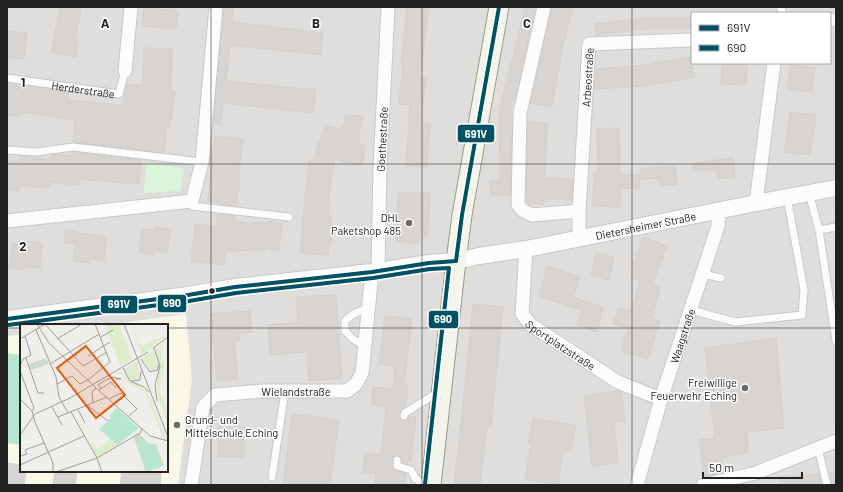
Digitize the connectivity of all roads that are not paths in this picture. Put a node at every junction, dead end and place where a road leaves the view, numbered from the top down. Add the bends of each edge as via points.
1 (132, 7) edge
2 (216, 7) edge
3 (388, 7) edge
4 (499, 7) edge
5 (544, 7) edge
6 (689, 40) dead end
7 (774, 64) edge
8 (125, 71) joint
9 (7, 78) edge
10 (7, 150) edge
11 (202, 162) junction
12 (836, 188) edge
13 (809, 193) junction
14 (787, 197) junction
15 (756, 202) junction
16 (192, 204) junction
17 (719, 210) junction
18 (579, 211) junction
19 (289, 217) dead end
20 (7, 221) edge
21 (836, 227) edge
22 (819, 230) junction
23 (579, 239) junction
24 (526, 249) junction
25 (456, 261) junction
26 (375, 271) junction
27 (703, 274) junction
28 (721, 278) dead end
29 (369, 309) junction
30 (691, 310) junction
31 (7, 319) edge
32 (836, 341) edge
33 (365, 346) junction
34 (441, 390) junction
35 (285, 391) junction
36 (661, 400) junction
37 (404, 416) dead end
38 (836, 441) edge
39 (818, 448) junction
40 (397, 460) dead end
41 (272, 477) dead end
42 (191, 485) edge
43 (423, 485) edge
44 (431, 485) edge
45 (637, 485) edge
46 (703, 485) edge
47 (827, 485) edge

1 - 8 street, Herderstraße
2 - 11 street
3 - 26 street, Goethestraße
4 - 25 main road via 463,207
5 - 18 street via 520,113 518,205 532,215
6 - 18 street, Arbeostraße via 589,44
7 - 15 street
8 - 9 lane, Herderstraße via 118,94
10 - 11 lane via 36,152 73,147
11 - 16 street
12 - 13 street, Dietersheimer Straße
13 - 14 street, Dietersheimer Straße
13 - 22 lane
14 - 15 street, Dietersheimer Straße
14 - 30 lane via 804,290 802,315 735,322
15 - 17 street, Dietersheimer Straße
16 - 19 lane
16 - 20 street
17 - 23 street, Dietersheimer Straße
17 - 27 street, Waagstraße via 718,226
18 - 23 street, Arbeostraße
21 - 22 lane
22 - 32 lane
23 - 24 street, Dietersheimer Straße
24 - 25 street, Dietersheimer Straße
24 - 36 street, Sportplatzstraße via 522,314 531,325 618,382
25 - 26 street, Dietersheimer Straße
25 - 34 main road
26 - 29 street, Wielandstraße
26 - 31 street, Dietersheimer Straße via 235,287
27 - 28 lane
27 - 30 street, Waagstraße
29 - 33 street, Wielandstraße
29 - 33 lane via 358,311 345,321 345,331
30 - 36 street, Waagstraße
33 - 35 street, Wielandstraße via 362,373 356,384 347,390
34 - 37 lane via 405,412
34 - 44 main road
35 - 41 lane
35 - 42 street, Wielandstraße via 215,395 203,407
36 - 45 street, Waagstraße
38 - 39 street
39 - 46 street via 756,473
39 - 47 lane
40 - 43 lane via 397,466 412,470 415,478

